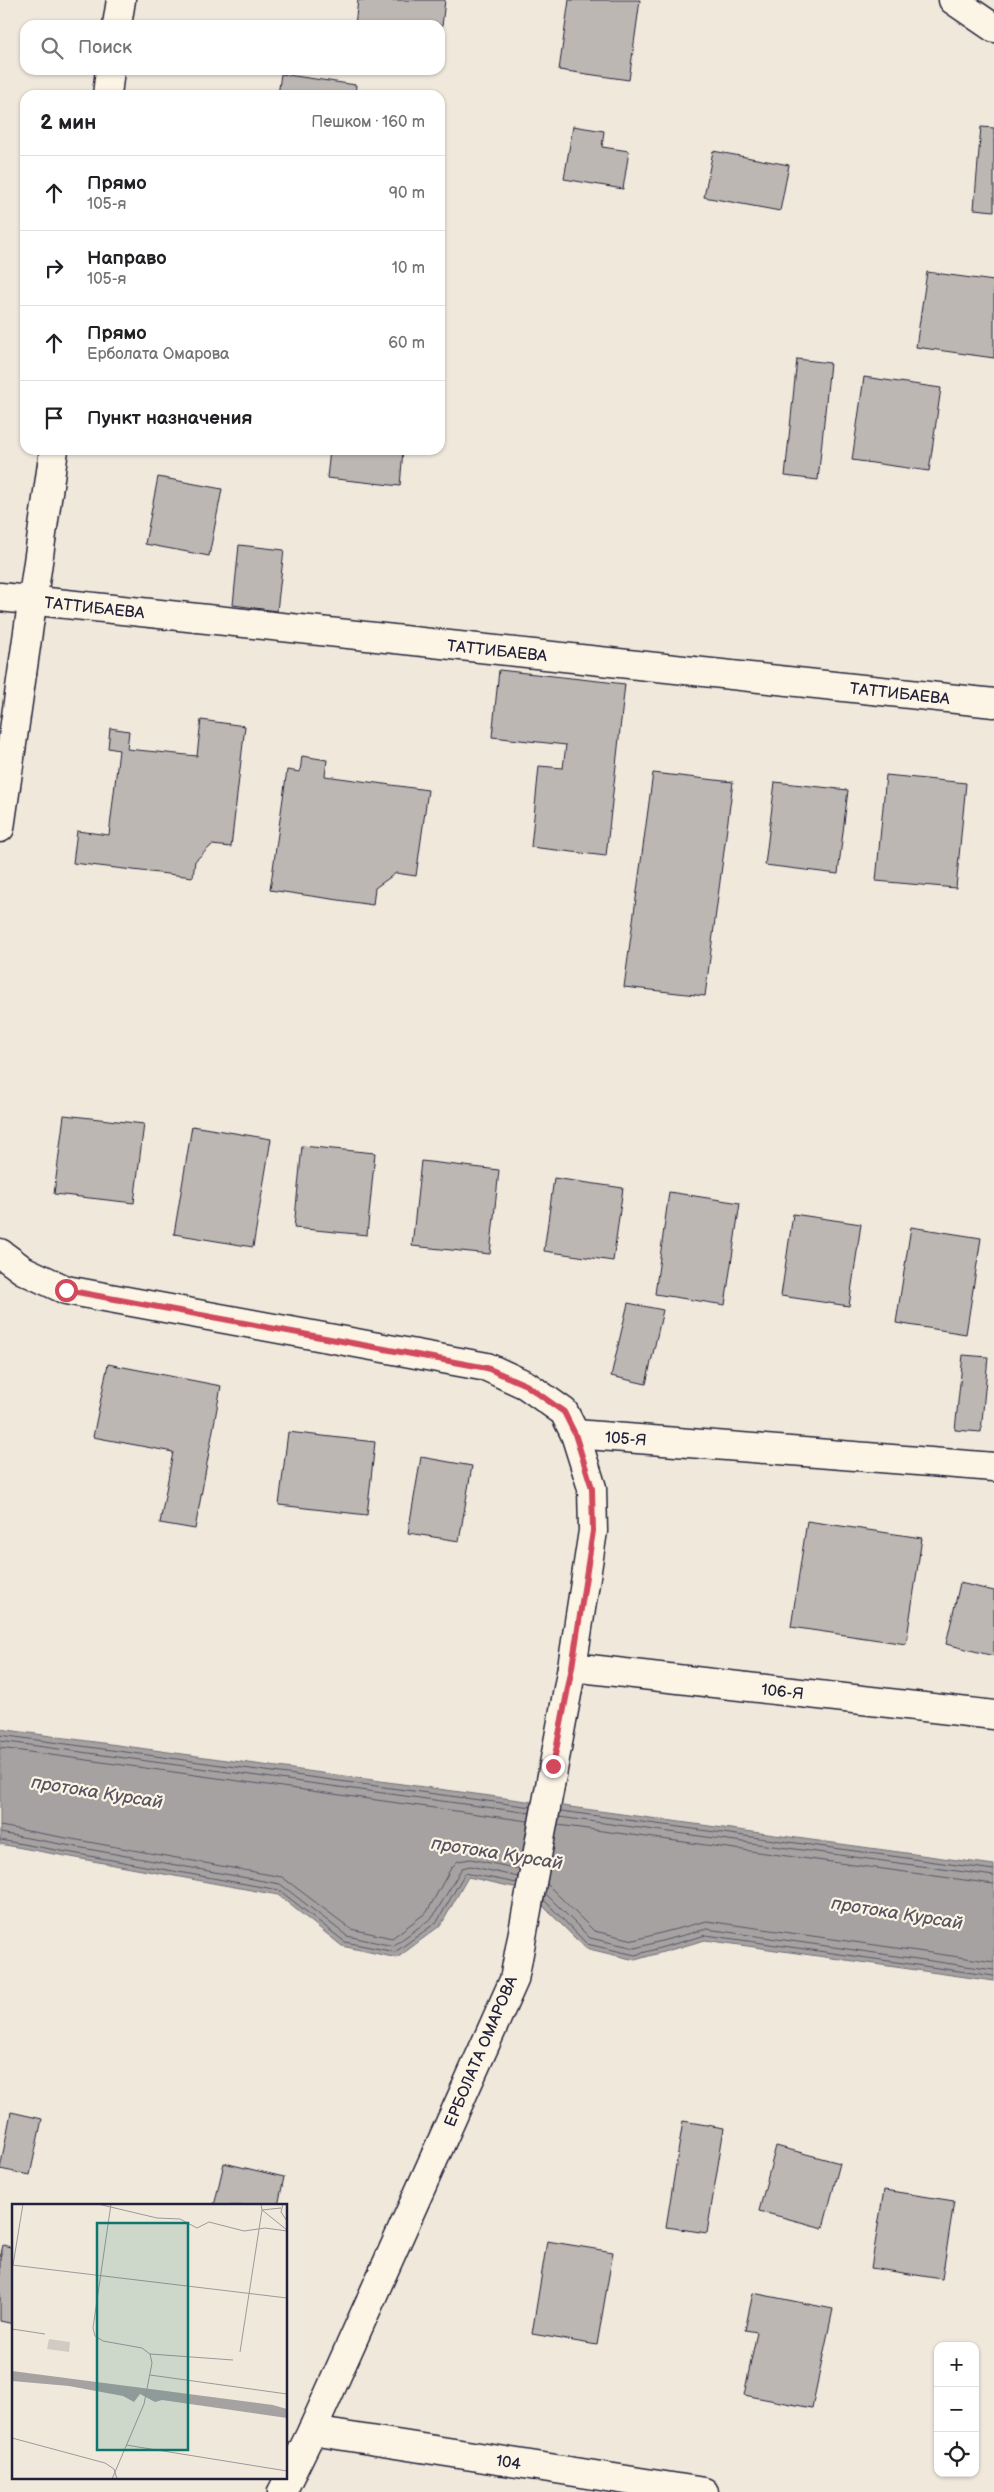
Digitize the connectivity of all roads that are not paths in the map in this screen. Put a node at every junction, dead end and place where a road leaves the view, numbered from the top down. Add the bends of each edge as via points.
1 (121, 0) edge
2 (954, 0) edge
3 (118, 20) edge
4 (994, 28) edge
5 (109, 75) edge
6 (108, 90) edge
7 (53, 455) edge
8 (0, 598) edge
9 (31, 602) junction
10 (994, 703) edge
11 (0, 828) edge
12 (0, 1253) edge
13 (575, 1434) junction
14 (994, 1467) edge
15 (572, 1667) junction
16 (994, 1714) edge
17 (312, 2431) junction
18 (288, 2480) edge
19 (288, 2480) edge
20 (282, 2492) edge
21 (704, 2492) edge

1 - 3 street
2 - 4 street
5 - 6 street
7 - 9 street
8 - 9 street, ТАТТИБАЕВА
9 - 10 street, ТАТТИБАЕВА
9 - 11 street
12 - 13 street via 24,1270 66,1290 487,1368 526,1385 564,1412
13 - 14 street, 105-Я
13 - 15 street, ЕРБОЛАТА ОМАРОВА via 592,1488 593,1531
15 - 16 street, 106-Я
15 - 17 street, ЕРБОЛАТА ОМАРОВА via 514,1980
17 - 18 street, ЕРБОЛАТА ОМАРОВА
17 - 21 street, 104
19 - 20 street, ЕРБОЛАТА ОМАРОВА

